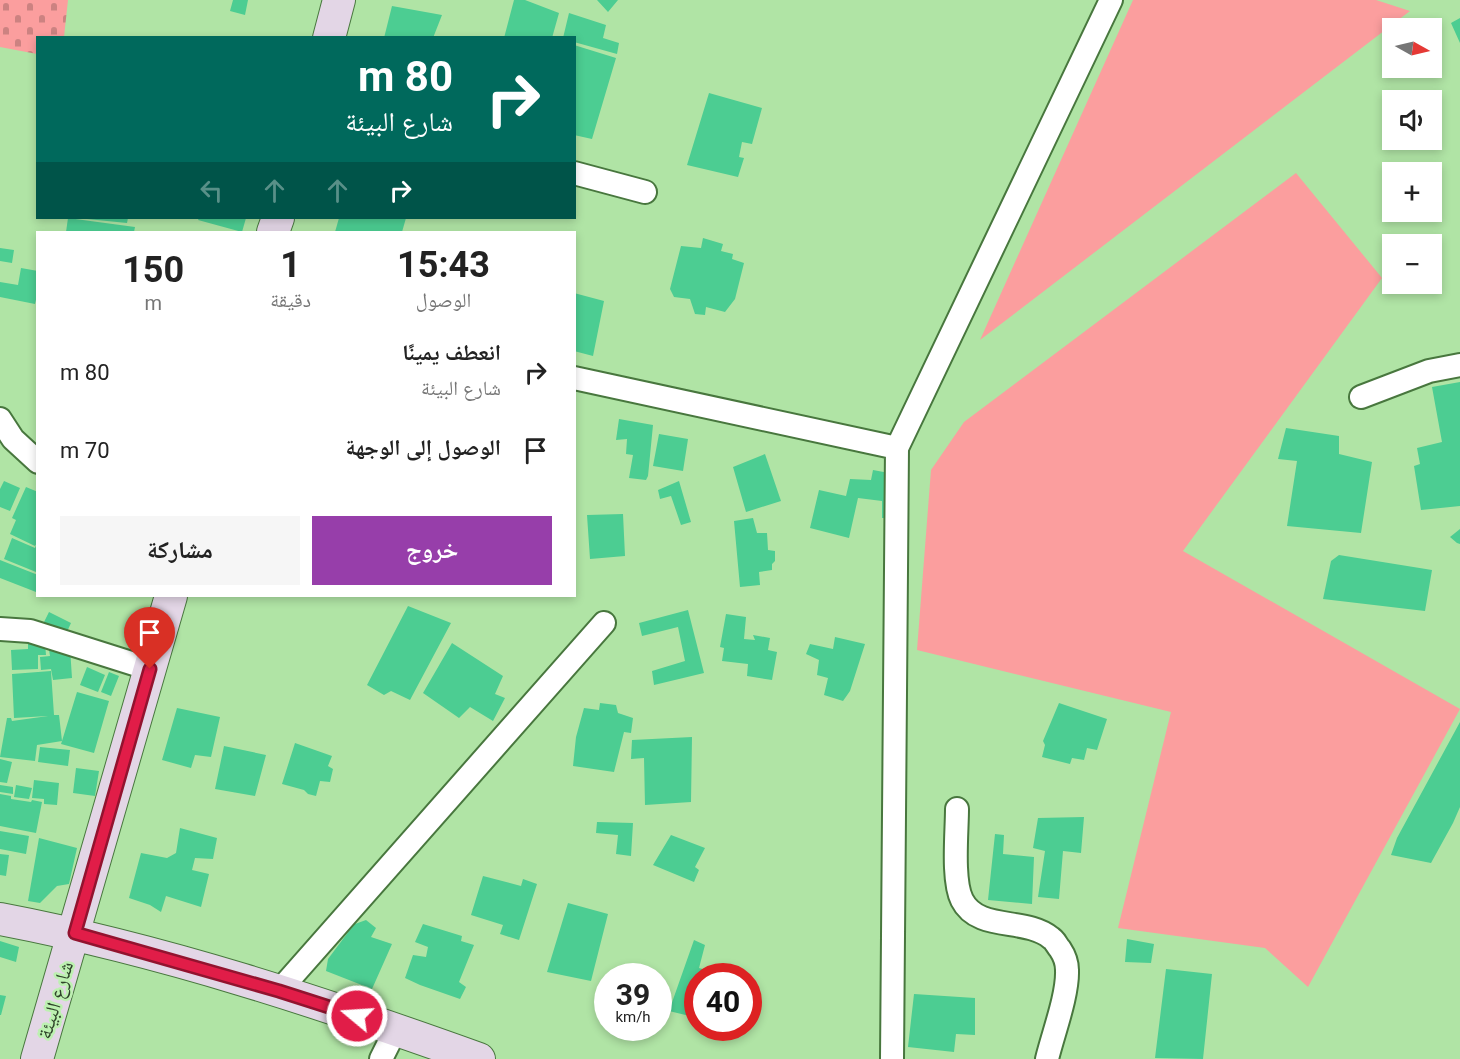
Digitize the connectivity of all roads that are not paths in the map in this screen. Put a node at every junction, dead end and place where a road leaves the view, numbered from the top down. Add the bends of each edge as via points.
1 (339, 0) edge
2 (1111, 0) edge
3 (330, 36) edge
4 (576, 174) edge
5 (645, 192) dead end
6 (1460, 365) edge
7 (576, 378) edge
8 (1361, 397) dead end
9 (0, 419) edge
10 (897, 448) junction
11 (36, 460) edge
12 (171, 597) edge
13 (604, 623) dead end
14 (0, 629) edge
15 (150, 669) junction
16 (957, 809) dead end
17 (0, 919) edge
18 (75, 933) junction
19 (279, 991) junction
20 (396, 1029) junction
21 (37, 1059) edge
22 (381, 1059) edge
23 (479, 1059) edge
24 (892, 1059) edge
25 (1047, 1059) edge

1 - 3 street
2 - 10 street
4 - 5 street
6 - 8 street via 1429,371
7 - 10 street
9 - 11 street via 13,439
10 - 24 street
12 - 15 street, شارع البيئة
13 - 19 street
14 - 15 street via 30,632
15 - 18 street, شارع البيئة
16 - 25 street via 957,882 969,910 980,918 1031,928 1052,938 1063,953 1067,981
17 - 18 street
18 - 19 street
18 - 21 street, شارع البيئة
19 - 20 street
20 - 22 street
20 - 23 street

